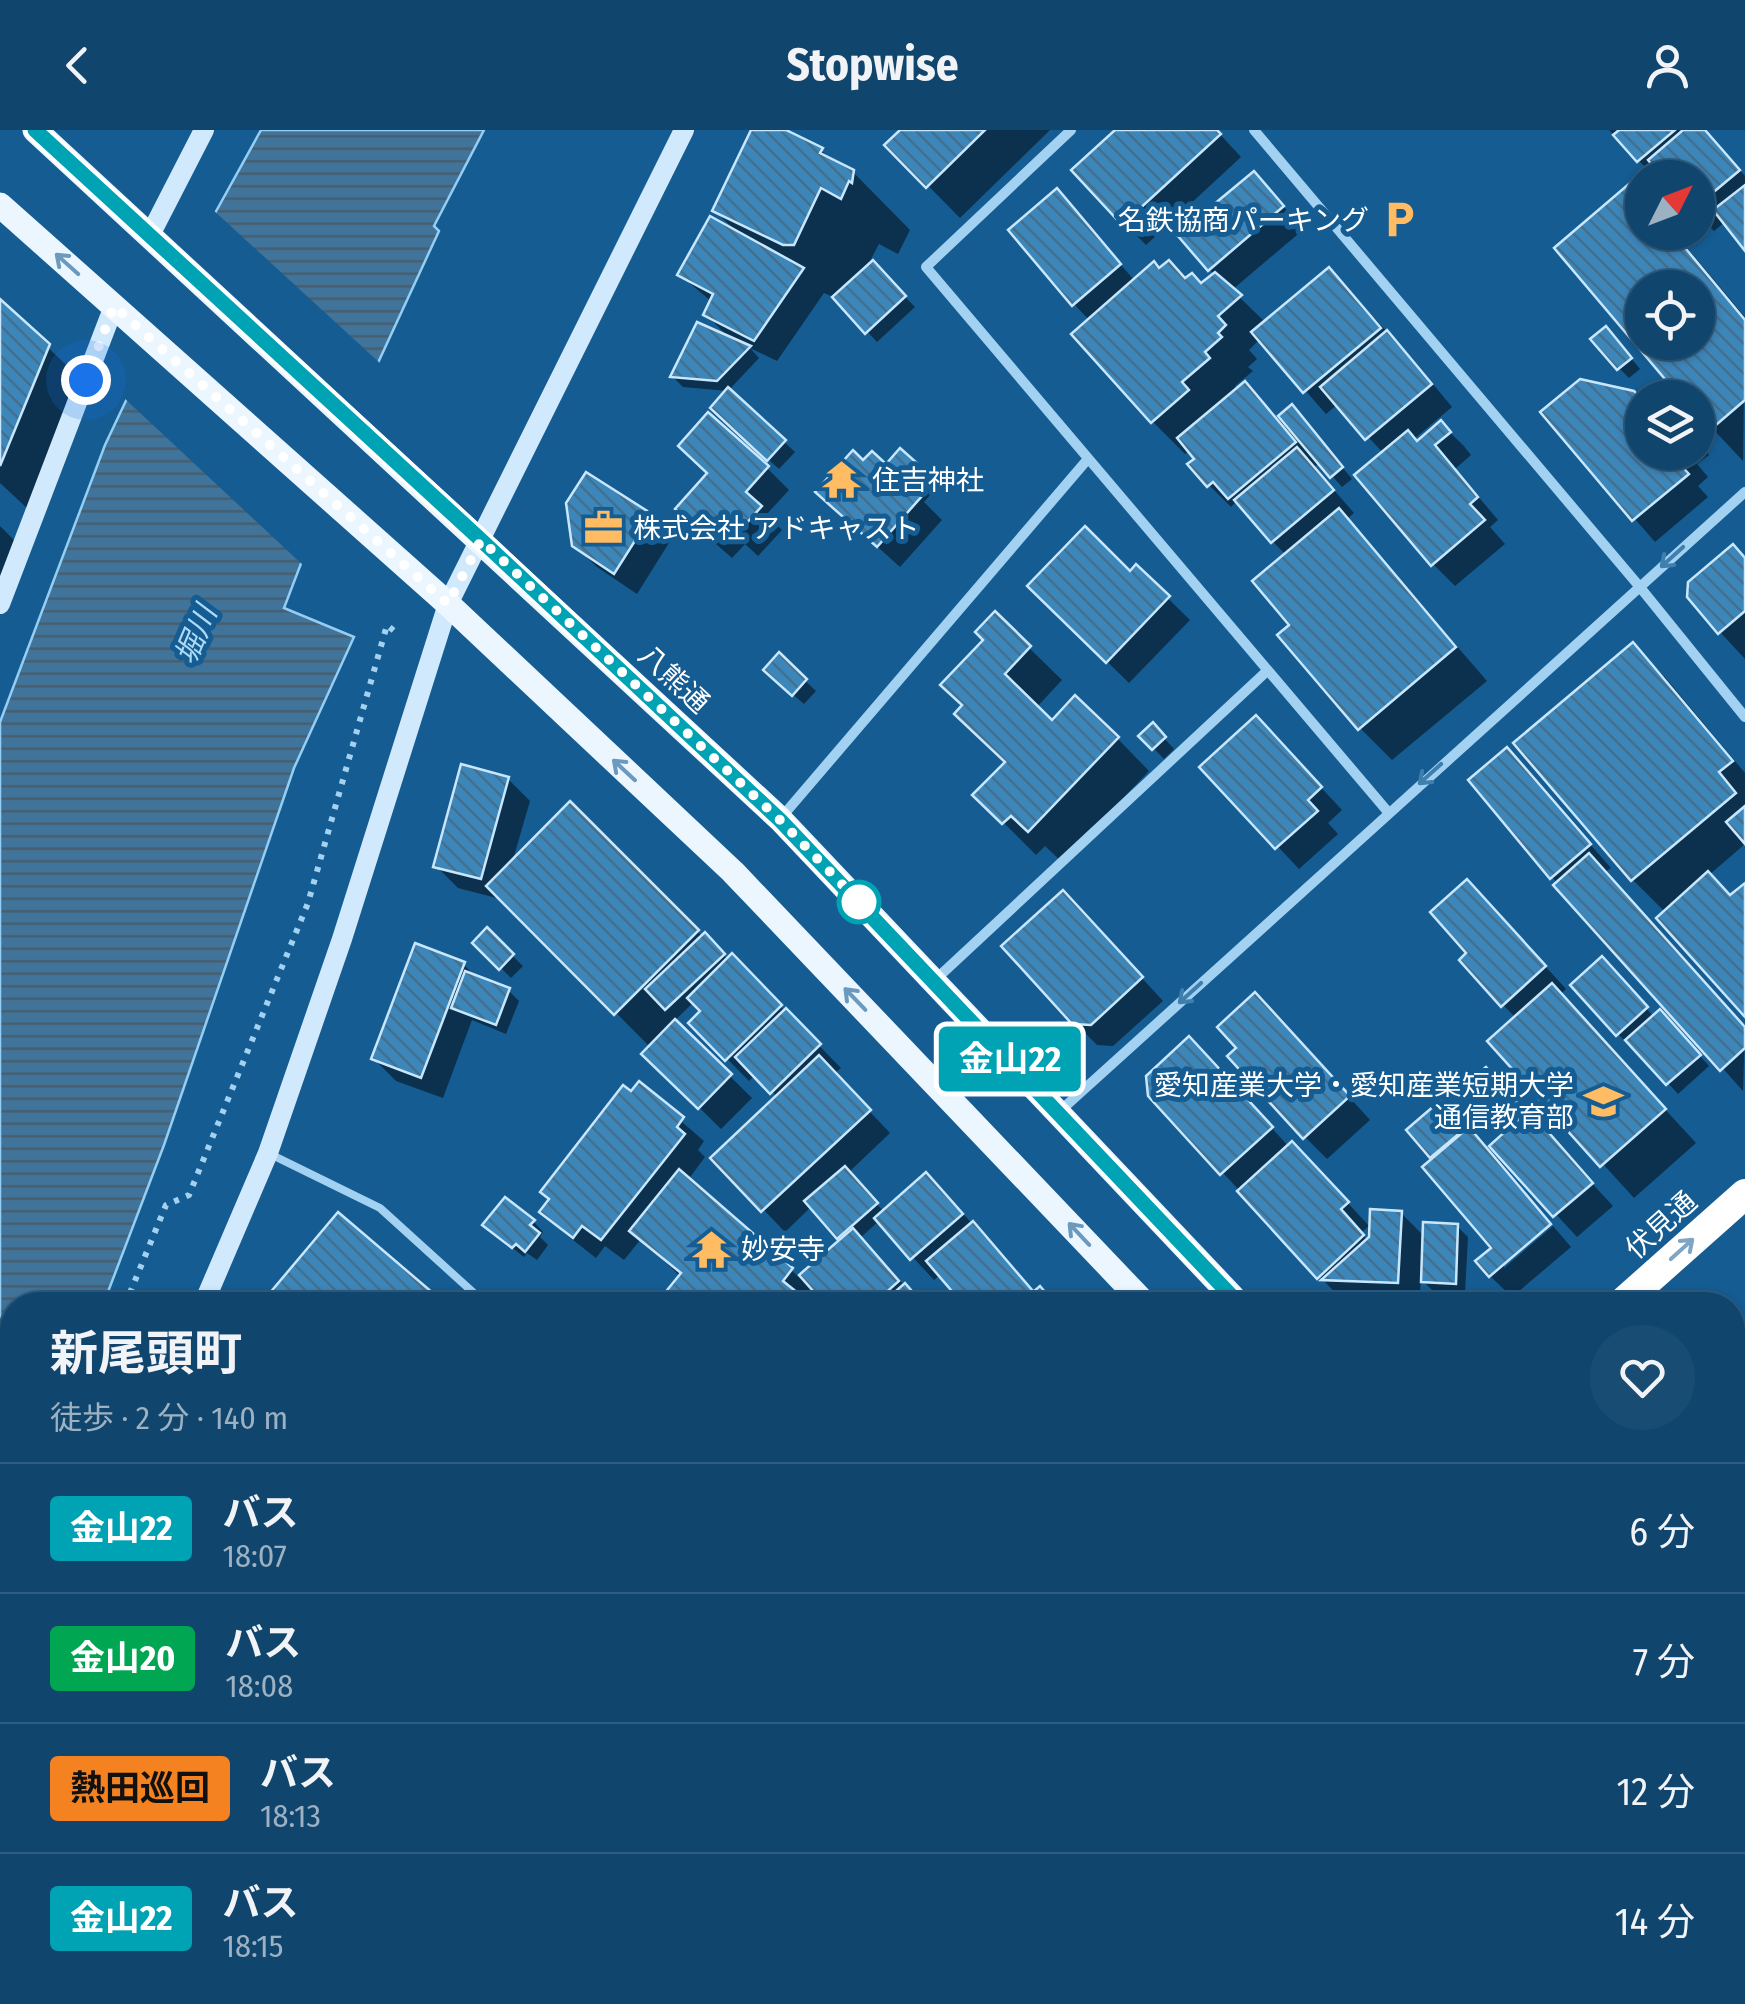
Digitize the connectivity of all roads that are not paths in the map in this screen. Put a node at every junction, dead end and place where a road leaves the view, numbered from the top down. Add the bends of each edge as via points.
1 (35, 130) edge
2 (204, 130) edge
3 (684, 130) edge
4 (1071, 130) edge
5 (1254, 130) edge
6 (0, 205) edge
7 (158, 246) junction
8 (114, 306) junction
9 (1086, 460) junction
10 (1745, 492) edge
11 (481, 540) junction
12 (1640, 586) junction
13 (0, 604) edge
14 (448, 604) junction
15 (1267, 672) junction
16 (1745, 718) edge
17 (1388, 812) junction
18 (780, 820) junction
19 (934, 981) junction
20 (1060, 1111) junction
21 (268, 1153) junction
22 (1745, 1194) edge
23 (209, 1292) edge
24 (472, 1292) edge
25 (1134, 1292) edge
26 (1228, 1292) edge
27 (1635, 1292) edge

1 - 7 main road, 八熊通
2 - 7 street
3 - 11 street
4 - 9 street via 926,267
5 - 12 street
8 -> 6 main road
7 - 11 main road, 八熊通
8 - 13 street
8 - 14 main road
9 - 15 street
9 - 18 street
10 -> 12 street
11 - 14 street
11 - 18 main road, 八熊通
12 - 16 street
12 -> 17 street
14 - 21 street
25 -> 14 main road via 733,872
15 - 17 street
15 - 19 street
17 -> 20 street
18 - 19 main road, 八熊通
19 - 20 main road, 八熊通
20 - 26 main road, 八熊通
21 - 23 street
21 - 24 lane via 380,1208
27 -> 22 highway, 伏見通

